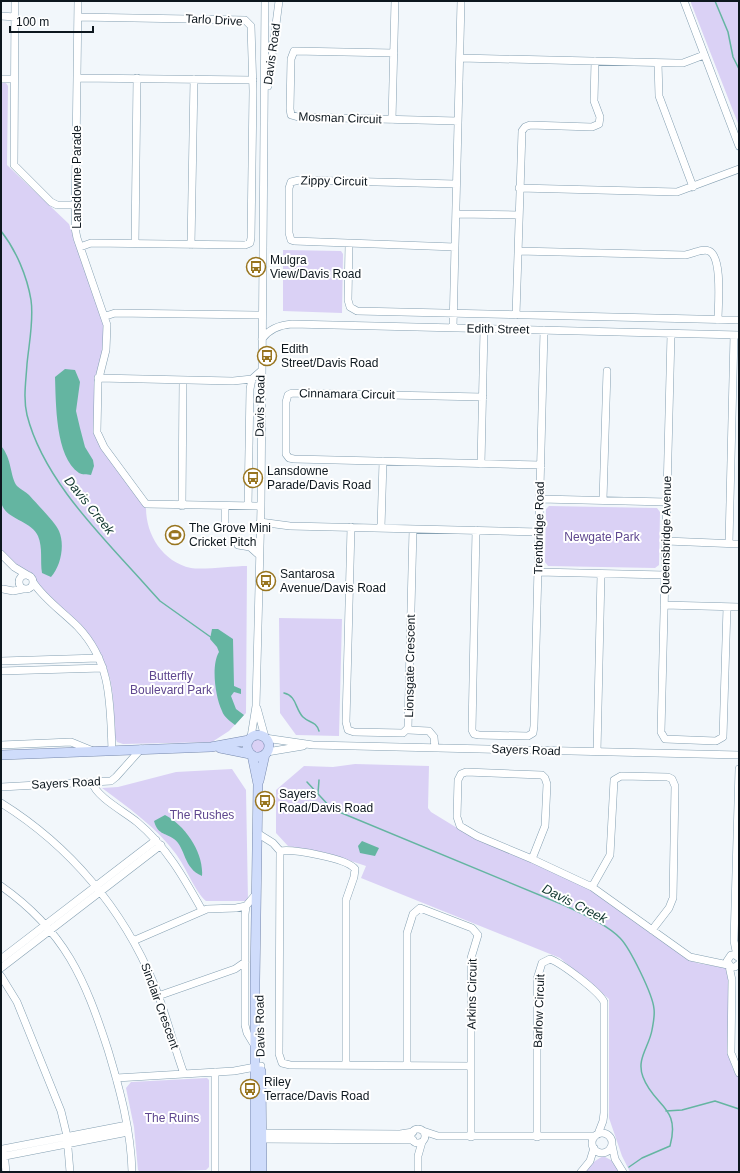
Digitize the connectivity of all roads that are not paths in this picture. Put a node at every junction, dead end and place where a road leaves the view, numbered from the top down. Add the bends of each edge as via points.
1 (15, 1) edge
2 (78, 1) edge
3 (265, 1) edge
4 (279, 1) edge
5 (395, 1) edge
6 (461, 1) edge
7 (684, 1) edge
8 (1, 16) edge
9 (15, 16) junction
10 (78, 17) junction
11 (394, 53) junction
12 (704, 55) junction
13 (460, 58) junction
14 (595, 61) junction
15 (658, 63) junction
16 (77, 78) junction
17 (137, 78) junction
18 (1, 79) edge
19 (14, 79) junction
20 (194, 79) junction
21 (253, 80) junction
22 (264, 106) junction
23 (392, 120) junction
24 (458, 121) junction
25 (739, 146) edge
26 (739, 169) edge
27 (456, 184) junction
28 (693, 187) junction
29 (519, 188) junction
30 (76, 206) junction
31 (456, 214) junction
32 (519, 215) junction
33 (135, 244) junction
34 (349, 244) junction
35 (191, 245) junction
36 (80, 247) junction
37 (455, 247) junction
38 (518, 251) junction
39 (454, 313) junction
40 (262, 315) junction
41 (516, 315) junction
42 (106, 316) junction
43 (718, 320) junction
44 (739, 320) edge
45 (453, 328) junction
46 (484, 329) junction
47 (544, 330) junction
48 (671, 334) junction
49 (736, 335) edge
50 (262, 339) junction
51 (261, 371) junction
52 (606, 371) dead end
53 (98, 378) junction
54 (252, 379) junction
55 (183, 380) junction
56 (233, 381) junction
57 (250, 389) junction
58 (483, 397) junction
59 (736, 404) edge
60 (383, 461) junction
61 (481, 464) junction
62 (541, 465) junction
63 (540, 499) junction
64 (603, 500) junction
65 (667, 502) junction
66 (182, 506) junction
67 (225, 506) junction
68 (248, 506) junction
69 (261, 506) junction
70 (260, 522) junction
71 (225, 523) dead end
72 (351, 527) junction
73 (381, 528) junction
74 (413, 529) junction
75 (476, 530) junction
76 (539, 532) junction
77 (666, 542) junction
78 (729, 543) junction
79 (739, 544) edge
80 (238, 545) dead end
81 (1, 554) edge
82 (259, 555) junction
83 (14, 567) junction
84 (538, 572) junction
85 (601, 574) junction
86 (665, 575) junction
87 (31, 579) junction
88 (19, 581) junction
89 (2, 589) edge
90 (25, 589) junction
91 (41, 593) junction
92 (664, 605) junction
93 (727, 607) junction
94 (739, 607) edge
95 (99, 658) junction
96 (1, 661) edge
97 (103, 668) junction
98 (1, 671) edge
99 (256, 706) junction
100 (408, 730) junction
101 (250, 738) junction
102 (265, 738) junction
103 (1, 745) edge
104 (313, 745) junction
105 (211, 747) junction
106 (142, 748) junction
107 (435, 748) junction
108 (112, 750) junction
109 (93, 751) junction
110 (597, 752) junction
111 (266, 753) junction
112 (251, 754) junction
113 (1, 755) edge
114 (739, 755) edge
115 (739, 768) edge
116 (92, 782) junction
117 (258, 784) junction
118 (1, 787) edge
119 (1, 803) edge
120 (257, 833) junction
121 (738, 842) edge
122 (158, 843) junction
123 (280, 851) junction
124 (301, 853) junction
125 (532, 859) junction
126 (280, 860) junction
127 (1, 886) edge
128 (592, 887) junction
129 (98, 888) junction
130 (256, 894) junction
131 (737, 900) edge
132 (246, 906) junction
133 (236, 908) junction
134 (202, 910) junction
135 (245, 914) junction
136 (48, 927) junction
137 (652, 930) junction
138 (134, 941) junction
139 (1, 959) edge
140 (736, 960) edge
141 (713, 961) junction
142 (245, 962) junction
143 (729, 966) junction
144 (1, 968) edge
145 (235, 969) junction
146 (245, 973) junction
147 (1, 976) edge
148 (732, 980) junction
149 (158, 996) junction
150 (731, 1025) junction
151 (739, 1025) edge
152 (258, 1045) junction
153 (346, 1065) junction
154 (407, 1066) junction
155 (471, 1066) junction
156 (258, 1069) junction
157 (215, 1072) junction
158 (739, 1073) edge
159 (184, 1074) junction
160 (116, 1078) junction
161 (603, 1121) junction
162 (128, 1128) junction
163 (596, 1135) junction
164 (608, 1135) junction
165 (259, 1136) junction
166 (438, 1136) junction
167 (537, 1136) junction
168 (471, 1137) junction
169 (576, 1137) junction
170 (417, 1139) junction
171 (67, 1140) junction
172 (612, 1145) junction
173 (593, 1147) junction
174 (3, 1150) edge
175 (603, 1152) junction
176 (615, 1159) junction
177 (590, 1161) junction
178 (256, 1171) edge
179 (6, 1172) edge
180 (70, 1172) edge
181 (132, 1172) edge
182 (215, 1172) edge
183 (418, 1172) edge
184 (581, 1172) edge
185 (623, 1172) edge

1 - 9 street
2 - 10 street, Lansdowne Parade
3 - 22 street, Davis Road
4 - 22 street, Davis Road
5 - 11 street
6 - 13 street
7 - 12 street
8 - 9 street
9 - 19 street
10 - 16 street, Lansdowne Parade
10 - 21 street, Tarlo Drive via 246,20 251,26
11 - 23 street
11 - 23 street, Mosman Circuit via 300,50 293,53 291,59 290,109 293,116
12 - 15 street via 683,63
12 - 25 street
13 - 14 street
13 - 24 street
14 - 15 street
14 - 29 street via 594,101 599,124 592,127 530,125 524,128 521,135
15 - 28 street via 658,96
16 - 17 street
16 - 30 street, Lansdowne Parade
17 - 20 street
17 - 33 street
18 - 19 street
19 - 30 street via 15,167 51,202 57,205
20 - 21 street
20 - 35 street
21 - 35 street, Tarlo Drive via 252,238 245,245
22 - 40 street, Davis Road
23 - 24 street, Mosman Circuit
24 - 27 street
26 - 28 street
27 - 31 street
27 - 34 street, Zippy Circuit via 299,180 291,182 291,240
28 - 29 street via 671,192
29 - 32 street
30 - 36 street, Lansdowne Parade via 76,228
31 - 32 street
31 - 37 street
32 - 38 street
33 - 35 street
33 - 36 street via 91,243
34 - 37 street, Zippy Circuit
34 - 39 street, Edith Street via 350,307 357,311
36 - 42 street, Lansdowne Parade
37 - 39 street
38 - 41 street
38 - 43 street via 685,255 709,251 718,268
39 - 41 street, Edith Street
39 - 45 street
40 - 42 street via 115,313
40 - 50 street, Davis Road
41 - 43 street, Edith Street
42 - 53 street, Lansdowne Parade via 106,350
43 - 44 street, Edith Street
45 - 46 street, Edith Street
45 - 50 street, Edith Street via 292,324 275,328
46 - 47 street, Edith Street
46 - 58 street
47 - 48 street, Edith Street
47 - 62 street, Trentbridge Road
48 - 49 street, Edith Street
48 - 65 street, Queensbridge Avenue
49 - 59 street
50 - 51 street, Davis Road
51 - 54 street
51 - 69 street, Davis Road
52 - 64 street
53 - 55 street
53 - 66 street, Lansdowne Parade via 97,430 104,447 146,504
54 - 56 street
54 - 57 street
55 - 56 street
55 - 66 street
56 - 57 street
57 - 68 street
58 - 60 street, Cinnamara Circuit via 295,393 288,395 286,451 289,458
58 - 61 street
59 - 78 street
60 - 61 street, Cinnamara Circuit
60 - 73 street
61 - 62 street, Cinnamara Circuit
62 - 63 street, Trentbridge Road
63 - 64 street
63 - 76 street, Trentbridge Road
64 - 65 street
65 - 77 street, Queensbridge Avenue
66 - 67 street, Lansdowne Parade
67 - 68 street, Lansdowne Parade
67 - 71 street
68 - 69 street, Lansdowne Parade
69 - 70 street, Davis Road
70 - 72 street via 290,526
70 - 82 street, Davis Road
72 - 73 street
72 - 100 street, Lionsgate Crescent via 346,726 354,732 403,733
73 - 74 street
74 - 75 street
74 - 100 street, Lionsgate Crescent
75 - 76 street
75 - 84 street, Trentbridge Road via 472,730 474,734 528,736 533,732
76 - 84 street, Trentbridge Road
77 - 78 street
77 - 86 street, Queensbridge Avenue
78 - 79 street
80 - 82 street via 250,547
81 - 83 street
82 - 99 street, Davis Road
83 - 87 street
83 - 88 street
84 - 85 street
85 - 86 street
85 - 110 street
86 - 92 street, Queensbridge Avenue
87 - 88 street via 24,575
87 - 90 street via 31,588
87 - 91 street
88 - 89 street via 14,586
88 - 90 street via 20,586
89 - 90 street
90 - 91 street
91 - 95 street via 84,634
92 - 93 street
92 - 93 street, Queensbridge Avenue via 662,737 667,740 716,741 723,737
93 - 94 street
95 - 96 street
95 - 97 street
97 - 98 street
97 - 108 street via 109,692
99 - 101 street
99 - 102 street
100 - 107 street via 429,731 434,737
101 - 102 main road via 258,735
101 - 105 main road
101 - 112 main road via 247,749
102 - 104 street, Sayers Road
102 - 111 main road via 268,743
103 - 109 street via 71,742
104 - 107 street, Sayers Road
104 - 111 street, Sayers Road
105 - 106 main road
105 - 112 main road
106 - 108 main road
106 - 116 street, Sayers Road via 113,780
107 - 110 street, Sayers Road
108 - 109 main road
109 - 113 main road
110 - 114 street, Sayers Road
111 - 112 main road via 259,757
111 - 117 main road, Davis Road
112 - 117 main road, Davis Road
115 - 121 street
116 - 118 street, Sayers Road
116 - 122 street via 96,791 137,822
117 - 120 main road, Davis Road
119 - 129 street, Sinclair Crescent via 54,842
120 - 123 street
120 - 130 main road, Davis Road
121 - 131 street
122 - 129 street
122 - 134 street via 179,870
123 - 124 street
123 - 126 street
124 - 126 street via 288,854
124 - 153 street via 350,864 356,871 346,900
125 - 125 street via 546,826 545,778 540,774 461,774 458,782 457,817 460,826 477,836
125 - 128 street
126 - 153 street via 279,1059 290,1066
127 - 136 street via 19,899
128 - 137 street
128 - 137 street via 610,854 615,779 621,776 672,779 675,786 673,898 671,905
129 - 136 street
129 - 138 street, Sinclair Crescent
130 - 132 street
130 - 152 main road, Davis Road
131 - 140 street via 734,941
132 - 133 street
132 - 135 street
133 - 134 street
133 - 135 street
134 - 138 street
135 - 142 street
136 - 139 street
136 - 144 street
136 - 160 street via 72,959 84,983
137 - 141 street via 690,957
138 - 149 street, Sinclair Crescent
140 - 141 street
140 - 143 street
140 - 148 street
141 - 143 street
142 - 145 street
142 - 146 street
143 - 148 street
145 - 146 street
145 - 149 street
146 - 152 street via 245,1025 247,1033
147 - 171 street via 17,1002 31,1035 61,1111
148 - 150 street
149 - 159 street, Sinclair Crescent
150 - 151 street
150 - 158 street via 731,1053
152 - 156 main road, Davis Road
153 - 154 street
154 - 155 street
154 - 155 street, Arkins Circuit via 407,933 413,914 420,908 472,928 478,933 471,958
155 - 168 street, Arkins Circuit
156 - 157 street
156 - 165 main road, Davis Road
157 - 159 street
157 - 182 street
159 - 160 street
160 - 162 street
161 - 163 street, Barlow Circuit
161 - 164 street, Barlow Circuit
161 - 167 street, Barlow Circuit via 603,1000 562,965 548,960 541,965 537,979
162 - 171 street
162 - 181 street
163 - 164 street
163 - 169 street
163 - 173 street
164 - 172 street
165 - 170 street via 400,1134
165 - 178 main road, Davis Road
166 - 168 street
166 - 170 street
166 - 170 street via 417,1129
167 - 168 street
167 - 169 street
169 - 173 street
170 - 183 street
171 - 174 street
171 - 180 street
172 - 175 street via 609,1150
172 - 176 street
173 - 175 street
173 - 177 street
174 - 179 street
175 - 176 street
175 - 177 street
176 - 185 street
177 - 184 street

